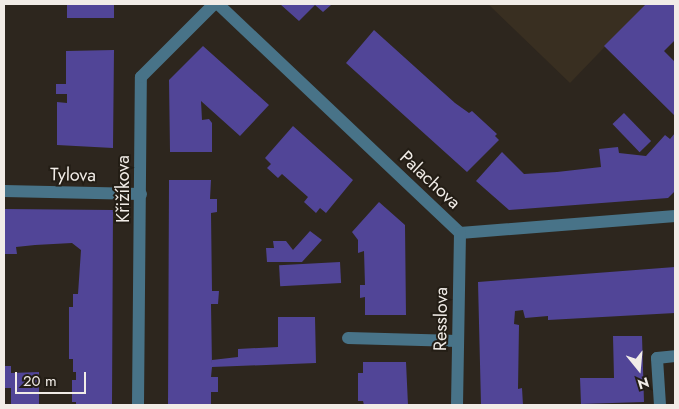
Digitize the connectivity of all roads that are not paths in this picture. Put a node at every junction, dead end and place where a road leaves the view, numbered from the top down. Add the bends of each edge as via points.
1 (214, 4) edge
2 (218, 4) edge
3 (4, 191) edge
4 (141, 194) junction
5 (675, 216) edge
6 (460, 233) junction
7 (348, 338) dead end
8 (458, 341) junction
9 (675, 356) edge
10 (138, 405) edge
11 (457, 405) edge
12 (660, 405) edge

1 - 4 street, Křižíkova via 141,77
2 - 6 street, Palachova
3 - 4 street, Tylova
4 - 10 street, Křižíkova
5 - 6 street, Palachova
6 - 8 street, Resslova
7 - 8 street
8 - 11 street, Resslova
9 - 12 street via 657,358

